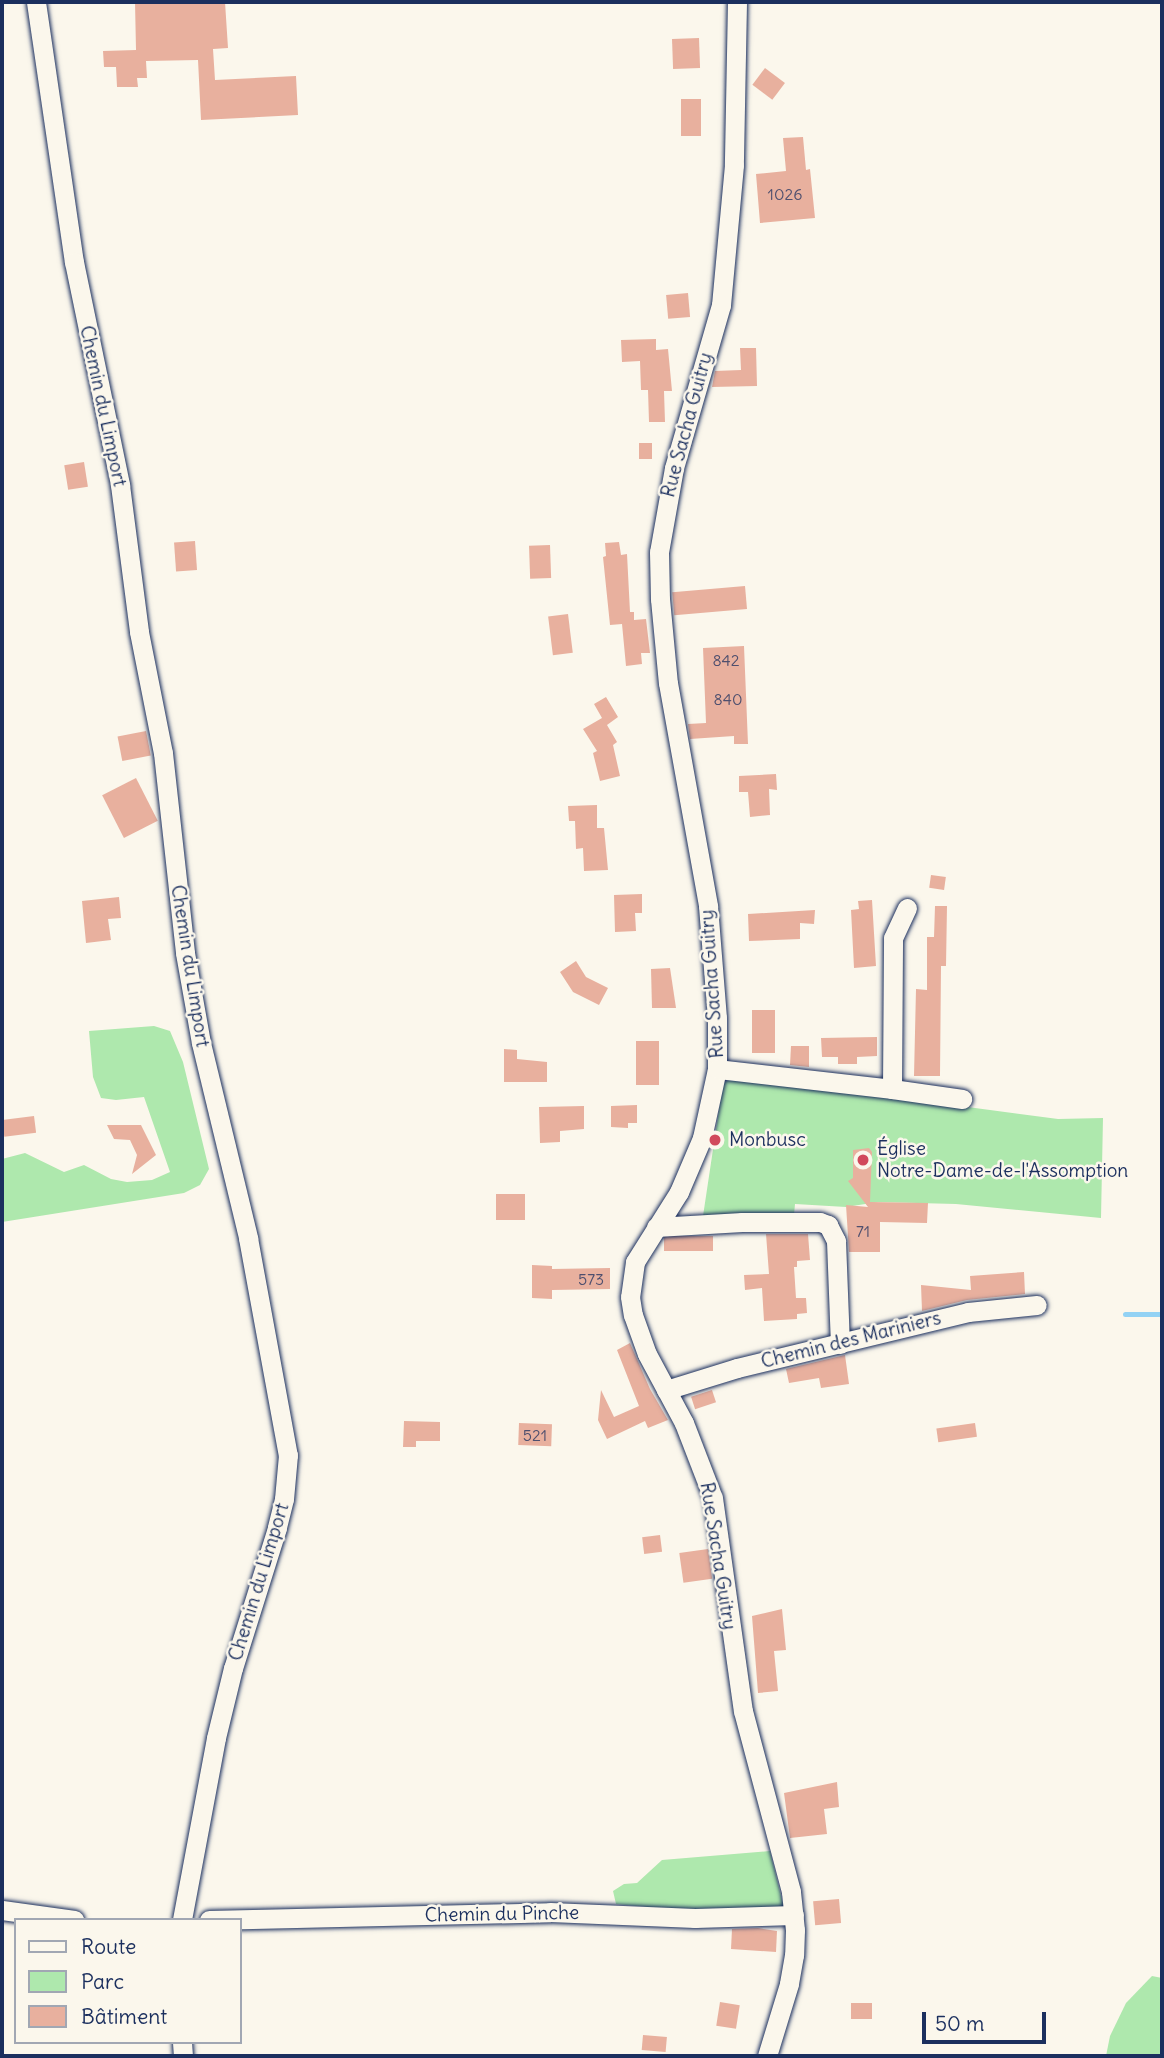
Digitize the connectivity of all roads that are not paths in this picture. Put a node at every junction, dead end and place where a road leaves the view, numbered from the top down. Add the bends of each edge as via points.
1 (36, 2) edge
2 (737, 2) edge
3 (907, 908) dead end
4 (717, 1069) junction
5 (892, 1089) junction
6 (962, 1099) dead end
7 (656, 1227) junction
8 (1037, 1305) dead end
9 (840, 1344) junction
10 (666, 1390) junction
11 (2, 1910) edge
12 (794, 1915) junction
13 (60, 1918) edge
14 (182, 1918) edge
15 (242, 1919) edge
16 (767, 2056) edge

1 - 14 street, Chemin du Limport via 74,262 120,485 139,632 163,753 185,953 201,1043 248,1238 288,1455 277,1528 216,1738
2 - 4 street, Rue Sacha Guitry via 735,156 720,305 674,468 659,552 668,683 708,906 718,1018
3 - 5 street via 893,937
4 - 5 street
4 - 7 street, Rue Sacha Guitry via 702,1138 679,1192
5 - 6 street
7 - 9 street via 742,1222 828,1225 836,1241
7 - 10 street, Rue Sacha Guitry via 635,1262 630,1297 647,1354
8 - 9 street, Chemin des Mariniers via 968,1312
9 - 10 street, Chemin des Mariniers
10 - 12 street, Rue Sacha Guitry via 713,1498 743,1711
11 - 13 street
12 - 15 street, Chemin du Pinche via 550,1912
12 - 16 street, Rue Sacha Guitry via 789,1983

